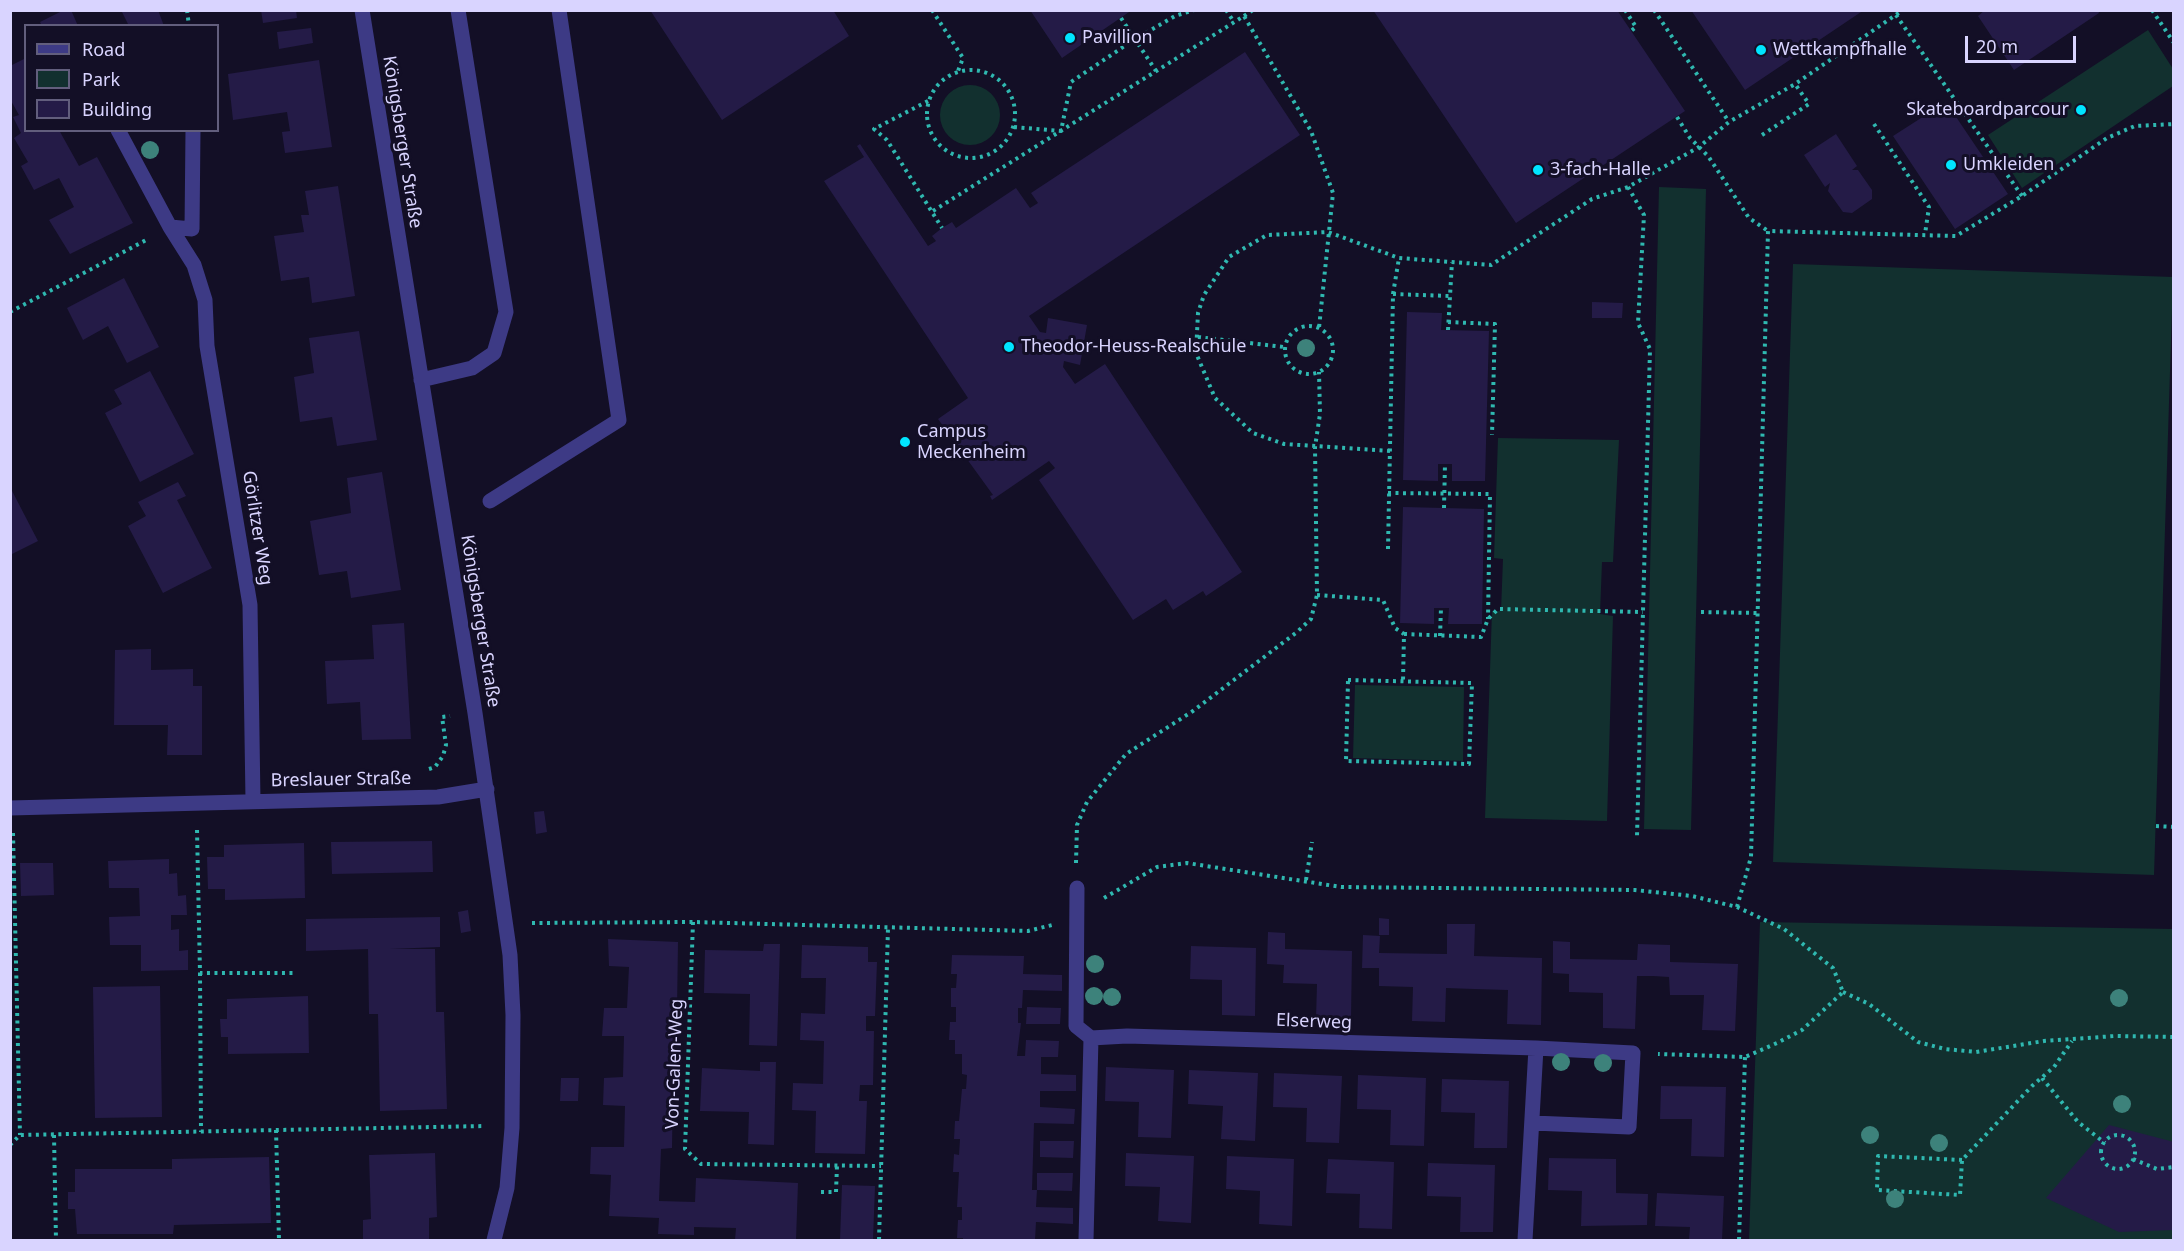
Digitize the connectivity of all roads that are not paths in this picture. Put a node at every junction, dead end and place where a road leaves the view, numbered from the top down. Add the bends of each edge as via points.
1 (362, 10) edge
2 (458, 10) edge
3 (558, 10) edge
4 (119, 132) edge
5 (193, 132) edge
6 (170, 227) junction
7 (192, 229) junction
8 (194, 266) junction
9 (421, 380) junction
10 (490, 501) dead end
11 (487, 789) junction
12 (253, 801) junction
13 (11, 808) edge
14 (1077, 888) road end
15 (1091, 1038) junction
16 (1536, 1048) junction
17 (1533, 1123) junction
18 (494, 1240) edge
19 (1086, 1240) edge
20 (1525, 1240) edge

1 - 9 street, Königsberger Straße
2 - 9 street via 506,312 494,352 472,368
3 - 10 street via 619,420
4 - 6 street, Görlitzer Weg
5 - 7 street, Görlitzer Weg
6 - 7 street
6 - 8 street, Görlitzer Weg
7 - 8 street, Görlitzer Weg
8 - 12 street, Görlitzer Weg via 205,300 207,346 250,605
9 - 11 street, Königsberger Straße
11 - 12 street, Breslauer Straße via 438,797
11 - 18 street, Königsberger Straße via 510,956 513,1015 507,1188
12 - 13 street, Breslauer Straße
14 - 15 street via 1076,1026
15 - 16 street, Elserweg
15 - 19 street
16 - 17 street
16 - 17 street, Elserweg via 1633,1053 1629,1127
17 - 20 street

